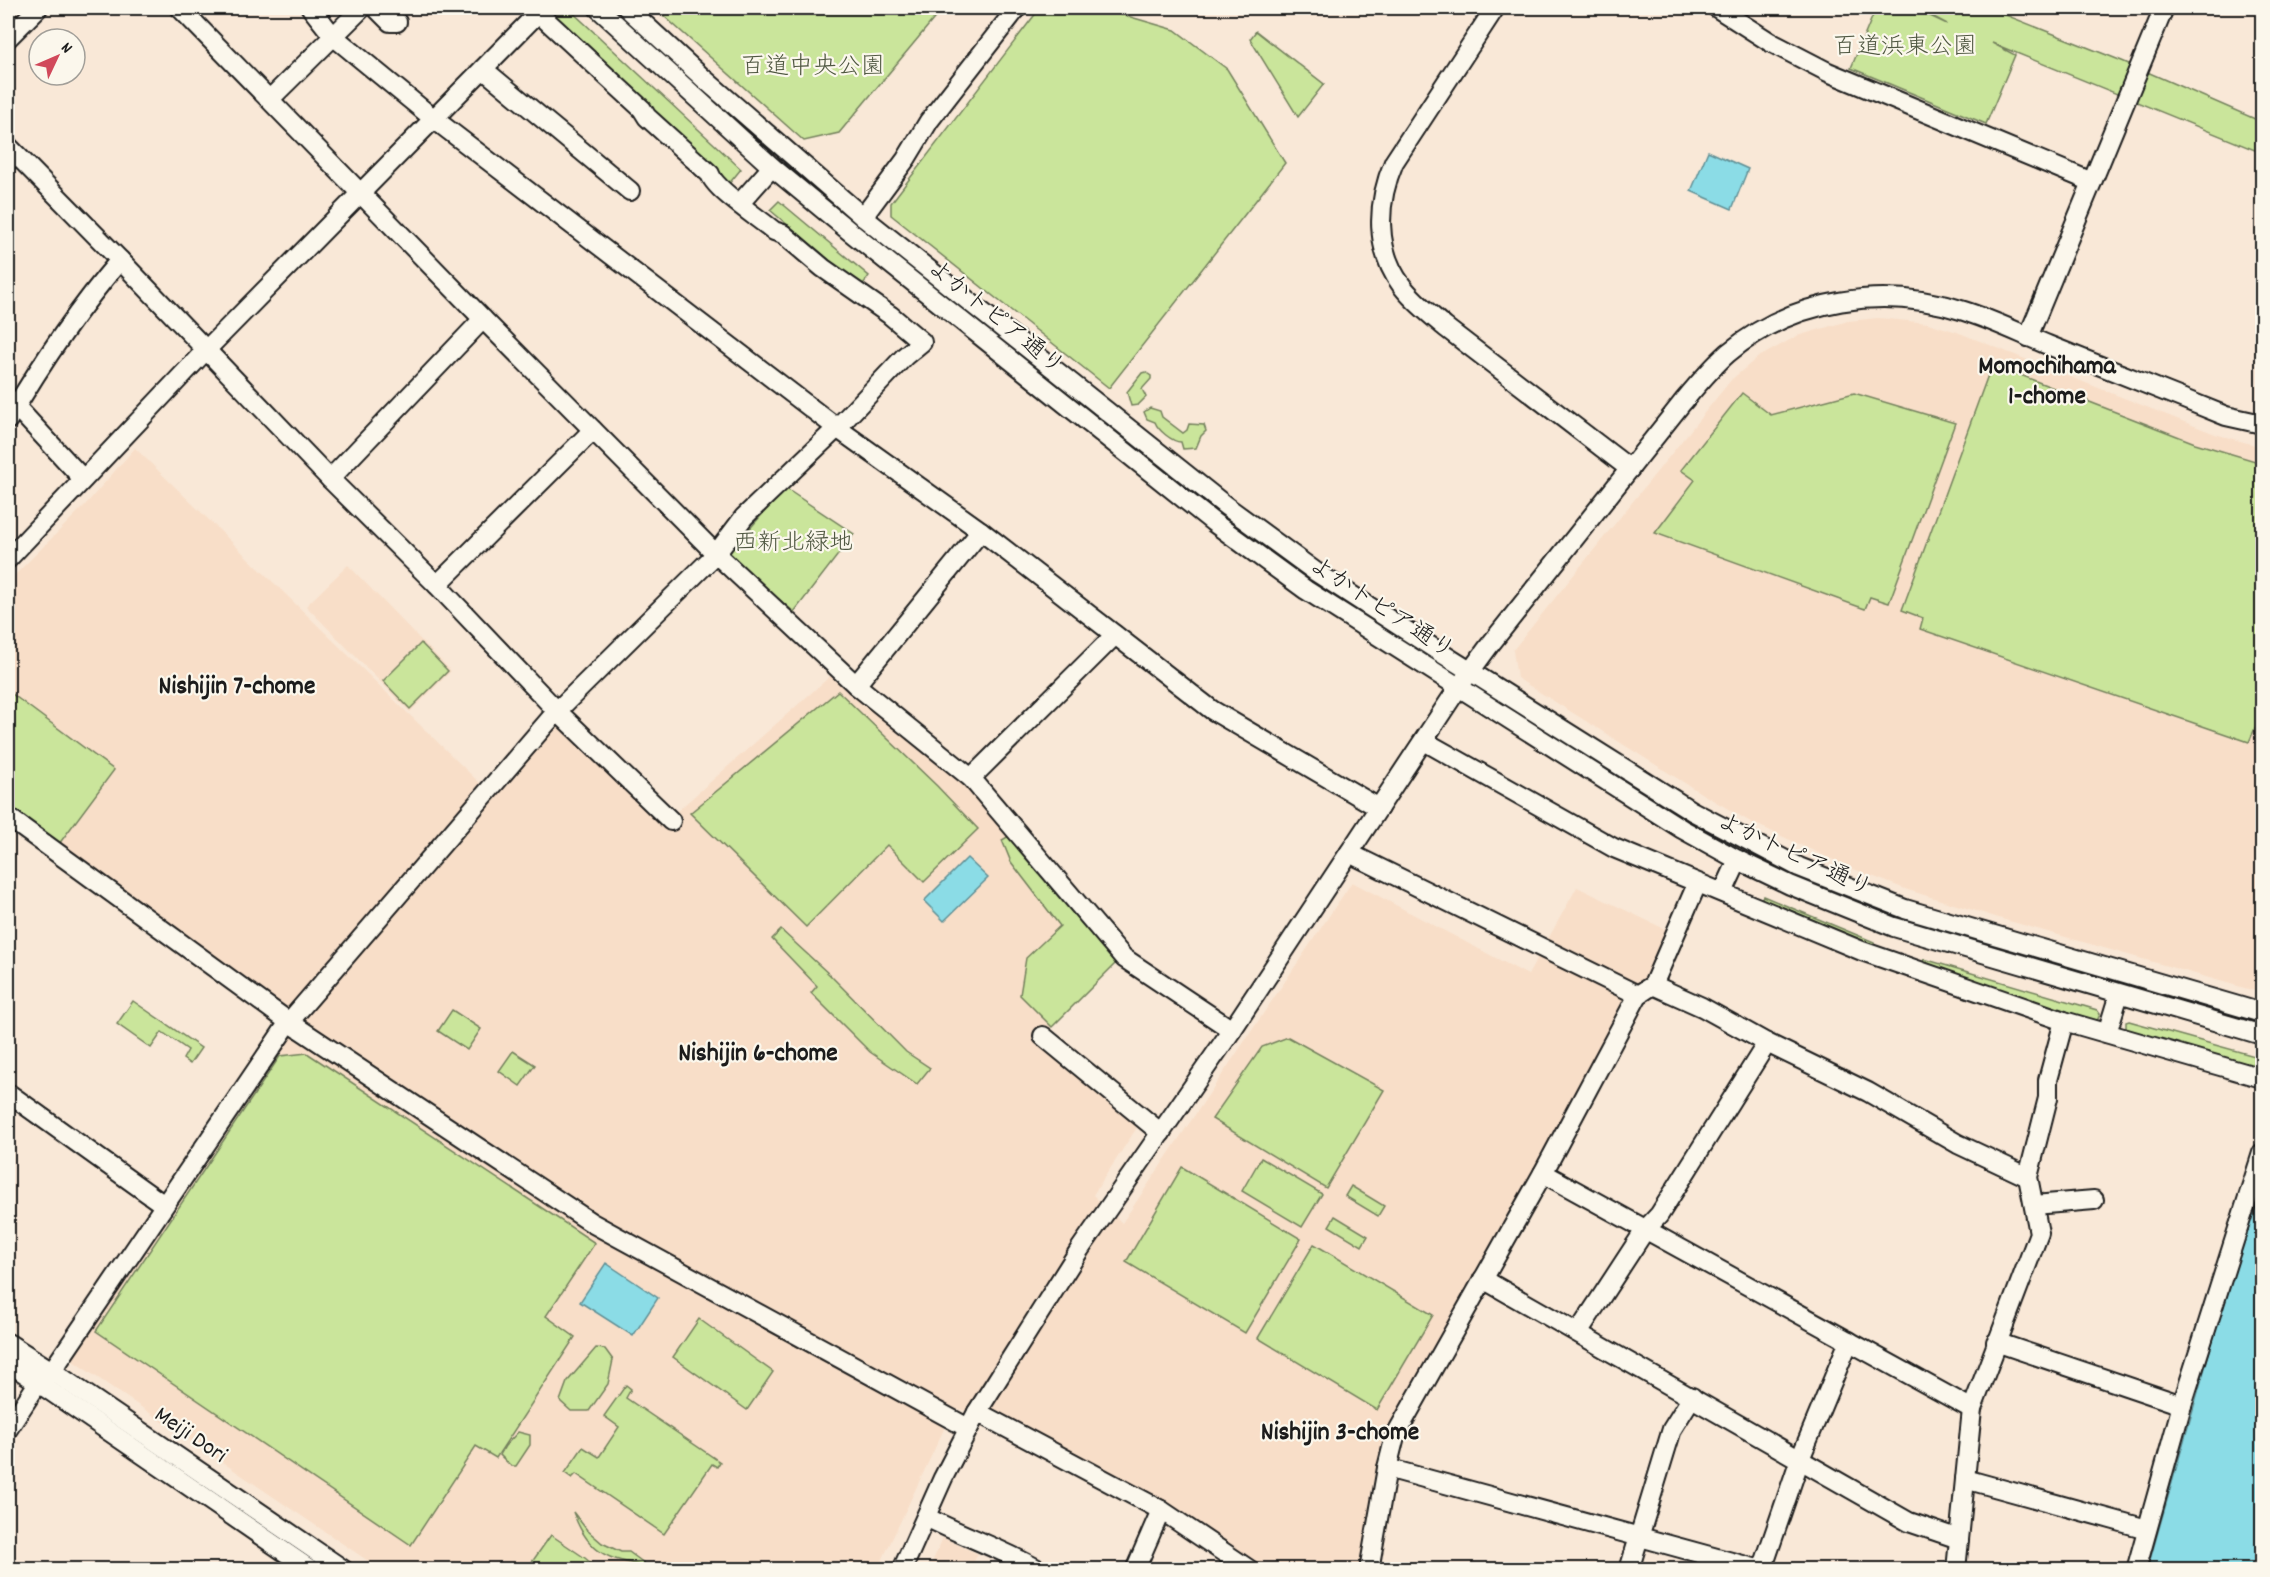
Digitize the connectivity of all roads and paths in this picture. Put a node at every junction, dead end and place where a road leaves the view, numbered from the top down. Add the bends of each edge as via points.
1 (38, 8) edge
2 (180, 8) edge
3 (311, 8) edge
4 (362, 8) edge
5 (376, 8) edge
6 (598, 8) edge
7 (627, 8) edge
8 (1017, 8) edge
9 (1495, 8) edge
10 (1717, 8) edge
11 (2164, 8) edge
12 (533, 13) edge
13 (397, 22) dead end
14 (333, 36) junction
15 (8, 38) edge
16 (483, 69) junction
17 (270, 99) junction
18 (434, 119) junction
19 (8, 146) edge
20 (772, 167) junction
21 (2092, 182) junction
22 (630, 191) dead end
23 (362, 193) junction
24 (740, 203) junction
25 (863, 217) junction
26 (120, 260) junction
27 (483, 319) junction
28 (2028, 337) junction
29 (206, 350) junction
30 (10, 408) edge
31 (2262, 424) edge
32 (837, 428) junction
33 (593, 430) junction
34 (1630, 469) junction
35 (83, 479) junction
36 (330, 479) junction
37 (981, 531) junction
38 (716, 554) junction
39 (8, 559) edge
40 (437, 585) junction
41 (1115, 635) junction
42 (1471, 671) junction
43 (856, 685) junction
44 (1458, 688) junction
45 (557, 711) junction
46 (1424, 741) junction
47 (971, 778) junction
48 (1379, 808) junction
49 (8, 818) edge
50 (671, 821) dead end
51 (1349, 853) junction
52 (1738, 860) junction
53 (1698, 884) junction
54 (1727, 894) junction
55 (1645, 990) junction
56 (2119, 994) junction
57 (2262, 1013) edge
58 (2064, 1021) junction
59 (289, 1022) junction
60 (1232, 1030) junction
61 (2108, 1033) junction
62 (2262, 1035) edge
63 (1043, 1036) dead end
64 (1767, 1043) junction
65 (2262, 1078) edge
66 (8, 1093) edge
67 (1161, 1133) junction
68 (2262, 1153) edge
69 (1543, 1173) junction
70 (2028, 1178) junction
71 (2094, 1200) dead end
72 (164, 1205) junction
73 (2034, 1205) junction
74 (1645, 1230) junction
75 (1484, 1279) junction
76 (1579, 1331) junction
77 (1849, 1341) junction
78 (1996, 1342) junction
79 (8, 1343) edge
80 (8, 1362) edge
81 (52, 1371) junction
82 (38, 1383) junction
83 (1692, 1396) junction
84 (2182, 1405) junction
85 (1972, 1408) junction
86 (977, 1412) junction
87 (968, 1428) junction
88 (8, 1429) edge
89 (1800, 1459) junction
90 (1387, 1468) junction
91 (1965, 1479) junction
92 (1161, 1510) junction
93 (926, 1517) junction
94 (2147, 1529) junction
95 (1638, 1536) junction
96 (1959, 1539) junction
97 (311, 1569) edge
98 (344, 1569) edge
99 (902, 1569) edge
100 (1039, 1569) edge
101 (1135, 1569) edge
102 (1247, 1569) edge
103 (1369, 1569) edge
104 (1629, 1569) edge
105 (1762, 1569) edge
106 (1956, 1569) edge
107 (2136, 1569) edge

1 - 15 street
2 - 17 street
3 - 14 street
4 - 14 street
5 - 13 street via 390,22
6 - 20 street, よかトピア通り
7 - 25 street, よかトピア通り
8 - 25 street via 929,121
9 - 34 street via 1394,162 1380,219 1387,256 1393,272 1418,304
10 - 21 street via 1828,72
11 - 21 street
12 - 16 street
12 - 24 street
14 - 17 street
14 - 18 street
16 - 18 street
16 - 22 street
17 - 23 street
18 - 23 street
18 - 32 street
19 - 26 street
20 - 24 street
20 - 44 street, よかトピア通り via 1213,522 1306,590
21 - 28 street
23 - 27 street
23 - 29 street
24 - 32 street via 922,342
25 - 42 street, よかトピア通り via 1234,512 1316,572
26 - 29 street
26 - 30 street
27 - 33 street
27 - 36 street
28 - 31 street via 2226,416
28 - 34 street via 1965,311 1907,298 1844,300 1804,310 1744,341 1716,364
29 - 35 street
29 - 36 street
30 - 35 street
32 - 37 street
32 - 38 street via 744,517
33 - 38 street
33 - 40 street
34 - 42 street
35 - 39 street
36 - 40 street
37 - 41 street
37 - 43 street
38 - 43 street
38 - 45 street
40 - 45 street
41 - 47 street
41 - 48 street via 1212,710
42 - 44 street
42 - 57 street, よかトピア通り via 1692,811 1836,883 1963,927
43 - 47 street
44 - 46 street
44 - 52 street, よかトピア通り
45 - 50 street
45 - 59 street
46 - 48 street
46 - 53 street via 1614,848
47 - 60 street via 1124,958
48 - 51 street
49 - 59 street
51 - 55 street
51 - 60 street
52 - 54 street via 1725,888
52 - 56 street, よかトピア通り via 1835,905 1894,927
53 - 54 street
53 - 55 street
54 - 58 street via 1862,951
55 - 64 street via 1702,1007
55 - 69 street
56 - 61 street
56 - 62 street, よかトピア通り
58 - 61 street
58 - 70 street
59 - 72 street
59 - 87 street via 592,1223
60 - 67 street
61 - 65 street
63 - 67 street
64 - 70 street
64 - 74 street via 1659,1215
66 - 72 street
67 - 86 street via 1080,1250
68 - 84 street
69 - 74 street
69 - 75 street
70 - 73 street
71 - 73 street
72 - 81 street
73 - 78 street via 2039,1233
74 - 76 street
74 - 77 street
75 - 76 street
75 - 90 street via 1395,1436
76 - 83 street
77 - 85 street
77 - 89 street
78 - 84 street
78 - 85 street
79 - 81 street, Meiji Dori
80 - 82 street, Meiji Dori
81 - 82 street
81 - 98 street, Meiji Dori
82 - 88 street
82 - 97 street, Meiji Dori
83 - 89 street
83 - 95 street via 1672,1429
84 - 94 street
85 - 91 street
86 - 87 street
86 - 92 street
87 - 93 street
89 - 96 street via 1909,1522
89 - 105 street
90 - 95 street
90 - 103 street
91 - 94 street
91 - 96 street
92 - 101 street
92 - 102 street
93 - 99 street
93 - 100 street
94 - 107 street
95 - 104 street
95 - 105 street
96 - 106 street

